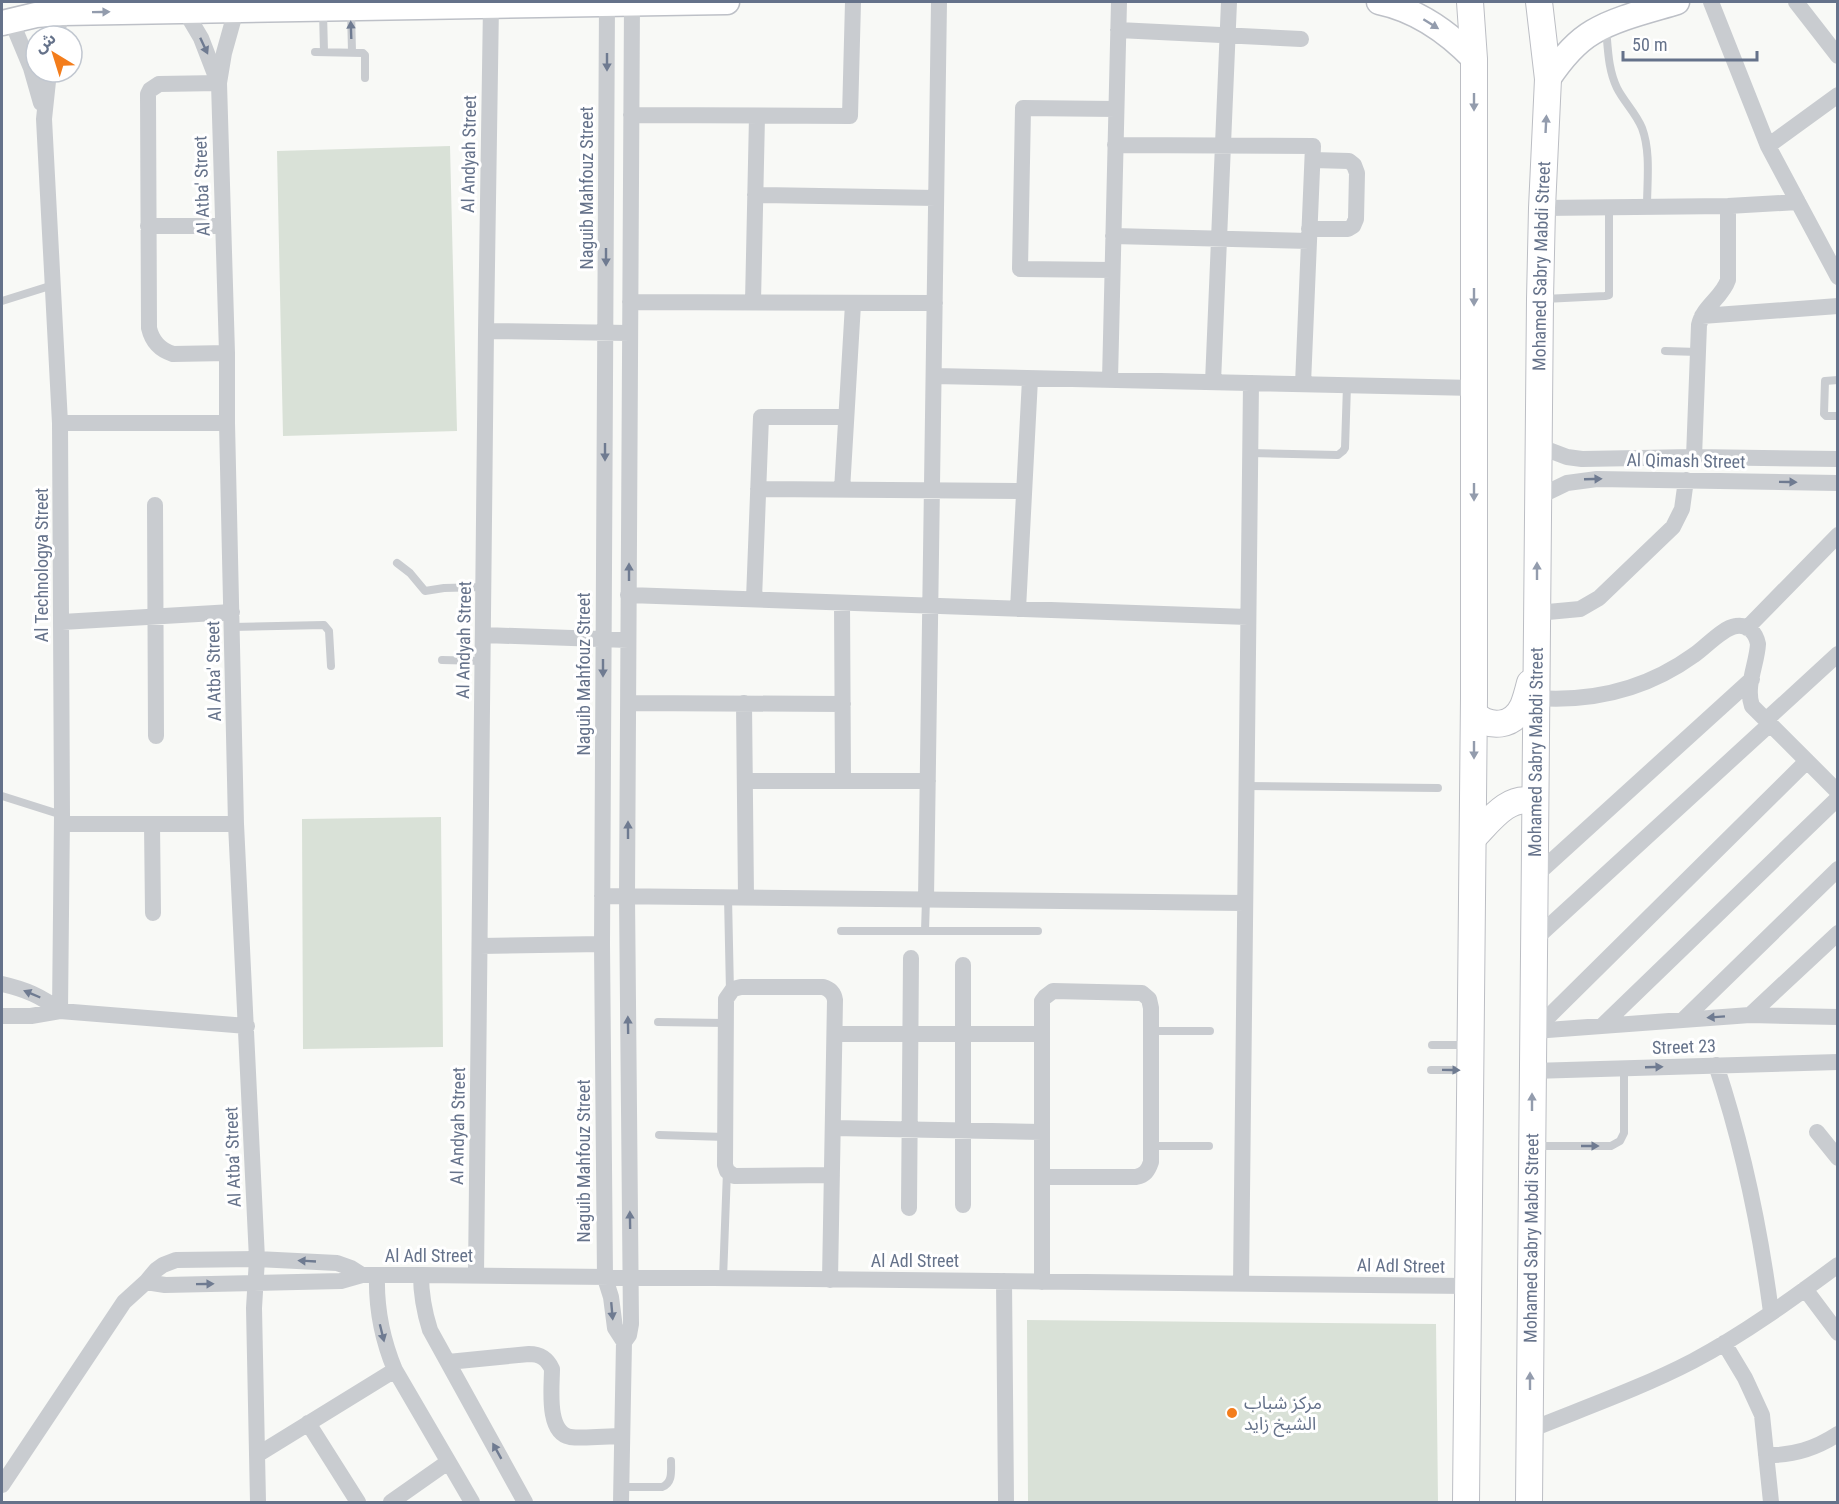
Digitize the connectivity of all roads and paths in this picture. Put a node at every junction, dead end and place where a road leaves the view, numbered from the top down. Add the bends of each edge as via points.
1 (727, 2) edge
2 (853, 2) edge
3 (939, 2) edge
4 (1119, 2) edge
5 (1228, 2) edge
6 (1379, 2) edge
7 (1470, 2) edge
8 (1539, 2) edge
9 (1677, 2) edge
10 (1710, 2) edge
11 (1796, 2) edge
12 (608, 3) junction
13 (632, 3) edge
14 (427, 4) edge
15 (491, 5) junction
16 (132, 7) edge
17 (323, 8) junction
18 (350, 8) junction
19 (236, 10) junction
20 (185, 11) junction
21 (6, 22) edge
22 (57, 24) edge
23 (63, 24) edge
24 (1606, 25) junction
25 (1118, 30) junction
26 (1227, 35) junction
27 (1301, 39) dead end
28 (352, 52) junction
29 (1838, 56) edge
30 (1474, 59) junction
31 (364, 78) dead end
32 (1548, 79) junction
33 (219, 83) junction
34 (48, 84) edge
35 (1838, 95) edge
36 (1116, 109) junction
37 (631, 115) junction
38 (757, 116) junction
39 (44, 119) junction
40 (1115, 145) junction
41 (1223, 145) junction
42 (1768, 146) junction
43 (1313, 160) junction
44 (755, 195) junction
45 (936, 198) junction
46 (1798, 202) junction
47 (1728, 206) junction
48 (1647, 207) junction
49 (1542, 208) junction
50 (1609, 208) junction
51 (148, 226) junction
52 (223, 226) junction
53 (1309, 235) junction
54 (1113, 236) junction
55 (1219, 238) junction
56 (1112, 270) junction
57 (1838, 277) edge
58 (53, 285) junction
59 (1540, 299) junction
60 (2, 301) edge
61 (630, 302) junction
62 (753, 302) junction
63 (935, 303) junction
64 (853, 304) junction
65 (1838, 306) edge
66 (1702, 316) junction
67 (486, 331) junction
68 (606, 333) junction
69 (630, 333) junction
70 (1665, 351) dead end
71 (1698, 352) junction
72 (227, 353) junction
73 (934, 376) junction
74 (1030, 379) junction
75 (1110, 380) junction
76 (1838, 380) edge
77 (1213, 382) junction
78 (1251, 383) junction
79 (1303, 384) junction
80 (1347, 385) junction
81 (1474, 388) junction
82 (1838, 416) edge
83 (846, 417) junction
84 (60, 423) junction
85 (226, 423) junction
86 (1538, 446) junction
87 (1250, 453) junction
88 (1694, 457) junction
89 (1838, 459) edge
90 (1686, 480) junction
91 (1838, 483) edge
92 (758, 489) junction
93 (842, 490) junction
94 (932, 490) junction
95 (1024, 491) junction
96 (1538, 497) junction
97 (155, 505) dead end
98 (1838, 535) edge
99 (397, 563) dead end
100 (484, 587) junction
101 (628, 595) junction
102 (754, 599) junction
103 (843, 603) junction
104 (930, 606) junction
105 (1018, 609) junction
106 (1537, 613) junction
107 (155, 616) junction
108 (1248, 617) junction
109 (232, 620) junction
110 (62, 622) junction
111 (1747, 628) junction
112 (484, 635) junction
113 (604, 639) junction
114 (628, 640) junction
115 (1838, 654) edge
116 (442, 660) dead end
117 (483, 662) junction
118 (1537, 663) junction
119 (331, 666) dead end
120 (1752, 679) junction
121 (1536, 698) junction
122 (628, 703) junction
123 (744, 703) junction
124 (843, 704) junction
125 (1474, 714) junction
126 (1768, 722) junction
127 (156, 736) dead end
128 (1807, 761) junction
129 (745, 781) junction
130 (843, 781) junction
131 (928, 781) junction
132 (1246, 786) junction
133 (1438, 788) dead end
134 (1838, 792) edge
135 (2, 796) edge
136 (1838, 798) edge
137 (1534, 802) junction
138 (62, 820) junction
139 (152, 824) junction
140 (236, 824) junction
141 (1473, 838) junction
142 (1838, 869) edge
143 (1534, 877) junction
144 (602, 896) junction
145 (627, 896) junction
146 (728, 896) junction
147 (746, 897) junction
148 (926, 899) junction
149 (1245, 903) junction
150 (153, 913) dead end
151 (841, 931) dead end
152 (925, 931) junction
153 (1038, 931) dead end
154 (1838, 933) edge
155 (1534, 940) junction
156 (602, 944) junction
157 (480, 946) junction
158 (911, 958) dead end
159 (963, 965) dead end
160 (2, 984) edge
161 (730, 992) junction
162 (60, 1011) junction
163 (1750, 1015) junction
164 (2, 1016) edge
165 (1838, 1017) edge
166 (1684, 1019) junction
167 (658, 1022) dead end
168 (725, 1023) junction
169 (1603, 1025) junction
170 (247, 1026) junction
171 (1151, 1031) junction
172 (1210, 1031) dead end
173 (1534, 1031) junction
174 (835, 1034) junction
175 (910, 1034) junction
176 (963, 1034) junction
177 (1042, 1034) junction
178 (1432, 1045) dead end
179 (1471, 1058) junction
180 (1838, 1062) edge
181 (1716, 1065) junction
182 (1624, 1068) junction
183 (1431, 1070) dead end
184 (1532, 1071) junction
185 (833, 1128) junction
186 (910, 1129) junction
187 (963, 1130) junction
188 (1042, 1132) junction
189 (1817, 1132) dead end
190 (659, 1135) dead end
191 (726, 1137) junction
192 (1151, 1146) junction
193 (1209, 1146) dead end
194 (1532, 1146) junction
195 (1838, 1158) edge
196 (727, 1171) junction
197 (832, 1175) junction
198 (1042, 1177) junction
199 (963, 1205) dead end
200 (909, 1208) dead end
201 (257, 1259) junction
202 (1838, 1264) edge
203 (370, 1275) junction
204 (421, 1275) junction
205 (476, 1276) junction
206 (605, 1278) junction
207 (631, 1278) junction
208 (723, 1279) junction
209 (830, 1280) junction
210 (1004, 1281) junction
211 (146, 1282) junction
212 (1042, 1282) junction
213 (255, 1283) junction
214 (1240, 1284) junction
215 (1468, 1286) junction
216 (1805, 1289) junction
217 (1771, 1312) junction
218 (1838, 1333) edge
219 (624, 1342) junction
220 (1724, 1343) junction
221 (448, 1362) junction
222 (395, 1370) junction
223 (308, 1423) junction
224 (1530, 1430) junction
225 (622, 1436) junction
226 (1836, 1438) edge
227 (257, 1455) junction
228 (1766, 1455) junction
229 (671, 1461) dead end
230 (448, 1462) junction
231 (2, 1485) edge
232 (621, 1495) edge
233 (258, 1503) edge
234 (358, 1503) edge
235 (391, 1503) edge
236 (472, 1503) edge
237 (525, 1503) edge
238 (1006, 1503) edge
239 (1466, 1503) edge
240 (1529, 1503) edge
241 (1771, 1503) edge

1 - 13 street
2 - 38 street via 850,116
3 - 45 street
4 - 25 street
5 - 26 street
6 -> 30 street via 1425,20 1460,44
7 - 30 main road
8 - 32 main road, Mohamed Sabry Mabdi Street
9 - 24 street
10 - 42 street
11 - 29 street
12 - 13 street
12 - 15 street
12 -> 68 street, Naguib Mahfouz Street
13 - 37 street, Naguib Mahfouz Street
14 - 15 street
14 - 18 street
15 - 67 street, Al Andyah Street
16 - 20 street
23 -> 16 street
17 - 18 street
17 - 19 street
17 - 28 lane via 320,52
28 -> 18 lane
19 - 20 street
19 - 33 street, Al Atba' Street
20 -> 33 street, Al Atba' Street
21 - 22 street via 36,15
21 - 39 street, Al Technologya Street via 31,68
24 - 32 street via 1579,42
24 - 48 lane via 1613,77 1644,137
25 - 26 street
25 - 36 street
26 - 27 street
26 - 41 street
28 - 31 lane via 365,55
30 -> 81 main road
49 -> 32 main road, Mohamed Sabry Mabdi Street
33 - 51 street via 159,84 148,94
33 - 52 street, Al Atba' Street
34 - 39 street, Al Technologya Street
35 - 42 street
36 - 40 street
36 - 56 street via 1023,108 1020,270
37 - 38 street
37 - 61 street, Naguib Mahfouz Street
38 - 44 street
39 - 58 street, Al Technologya Street
40 - 41 street
40 - 54 street
41 - 43 street via 1313,146
41 - 55 street
42 - 46 street
43 - 53 street
43 - 53 street via 1349,161 1354,165 1356,219 1348,229
44 - 45 street
44 - 62 street
45 - 63 street
46 - 47 street
46 - 57 street
47 - 48 street
47 - 66 street via 1728,280
48 - 50 street
49 - 50 street
49 - 59 main road, Mohamed Sabry Mabdi Street
50 - 59 lane via 1609,295
51 - 52 street
51 - 72 street via 149,328 153,340 173,354
52 - 72 street, Al Atba' Street
53 - 55 street
53 - 79 street
54 - 55 street
54 - 56 street
55 - 77 street
56 - 75 street
58 - 60 lane
58 - 84 street, Al Technologya Street
59 - 86 main road, Mohamed Sabry Mabdi Street
61 - 62 street
61 - 69 street, Naguib Mahfouz Street
62 - 64 street
63 - 64 street
63 - 73 street
64 - 83 street
65 - 66 street
66 - 71 street
67 - 68 street
67 - 100 street, Al Andyah Street
68 - 69 street
68 -> 113 street, Naguib Mahfouz Street
101 -> 69 street, Naguib Mahfouz Street
70 - 71 lane
71 - 88 street
72 - 85 street, Al Atba' Street
73 - 74 street
73 - 94 street
74 - 75 street
74 - 95 street
75 - 77 street
76 - 82 lane via 1825,381 1824,414
77 - 78 street
78 - 79 street
78 - 87 street
79 - 80 street
80 - 81 street
80 - 87 lane via 1345,448 1341,453
81 -> 125 main road
83 - 92 street via 760,417
83 - 93 street
84 - 85 street
84 - 110 street, Al Technologya Street
85 - 109 street, Al Atba' Street
86 - 88 street, Al Qimash Street via 1582,459
86 - 96 main road, Mohamed Sabry Mabdi Street
87 - 108 street
88 - 89 street, Al Qimash Street
90 -> 91 street, Al Qimash Street
96 -> 90 street, Al Qimash Street via 1581,480
90 - 106 street via 1682,509 1673,527 1599,598 1580,609
92 - 93 street
92 - 102 street
93 - 94 street
94 - 95 street
94 - 104 street
95 - 105 street
106 -> 96 main road, Mohamed Sabry Mabdi Street
97 - 107 street
98 - 111 street
99 - 100 lane via 425,591
100 - 112 street, Al Andyah Street
101 - 102 street
101 - 114 street, Naguib Mahfouz Street
102 - 103 street
103 - 104 street
103 - 124 street
104 - 105 street
104 - 131 street
105 - 108 street
106 - 118 main road, Mohamed Sabry Mabdi Street
107 - 109 street
107 - 110 street
107 - 127 street
108 - 132 street
109 - 119 lane via 324,625 329,631
109 - 140 street, Al Atba' Street
110 - 138 street, Al Technologya Street
111 - 120 street via 1757,637 1758,644
111 - 121 street via 1727,629 1675,668 1631,688 1584,698
112 - 113 street
112 - 117 street, Al Andyah Street
113 - 114 street
113 -> 144 street, Naguib Mahfouz Street
114 - 122 street, Naguib Mahfouz Street
115 - 126 street
116 - 117 lane
117 - 157 street, Al Andyah Street
118 - 121 main road, Mohamed Sabry Mabdi Street
118 - 125 main road via 1523,706 1510,721 1491,724
120 - 126 street via 1749,698
120 - 143 street
121 - 137 main road, Mohamed Sabry Mabdi Street
122 - 123 street
145 -> 122 street, Naguib Mahfouz Street
123 - 124 street
123 - 129 street
124 - 130 street
125 -> 141 main road
126 - 128 street
126 - 155 street
128 - 134 street
128 - 173 street
129 - 130 street
129 - 147 street
130 - 131 street
131 - 148 street
132 - 133 lane
132 - 149 street
135 - 138 lane
136 - 169 street
137 - 141 main road via 1519,799 1511,803
137 - 143 main road, Mohamed Sabry Mabdi Street
138 - 139 street
138 - 162 street, Al Technologya Street
139 - 140 street
139 - 150 street
140 - 170 street, Al Atba' Street
141 - 179 main road
142 - 166 street
143 - 155 main road, Mohamed Sabry Mabdi Street
144 - 145 street
144 - 156 street, Naguib Mahfouz Street
145 - 146 street
207 -> 145 street, Naguib Mahfouz Street
146 - 147 street
146 - 161 lane
147 - 148 street
148 - 149 street
148 - 152 lane
149 - 214 street
151 - 152 lane
152 - 153 lane
154 - 163 street
155 - 173 main road, Mohamed Sabry Mabdi Street
156 - 157 street
156 - 206 street, Naguib Mahfouz Street
157 - 205 street, Al Andyah Street
158 - 175 street
159 - 176 street
162 -> 160 street via 41,997
161 - 168 street
161 - 174 street via 741,987 827,988 835,1000
162 - 164 street via 31,1017
162 - 170 street
163 - 165 street, Street 23
163 -> 166 street, Street 23
166 - 169 street, Street 23
167 - 168 lane
168 - 191 street
169 - 173 street, Street 23
170 - 201 street, Al Atba' Street
171 - 172 lane
171 - 177 street via 1151,1004 1142,993 1058,991 1048,993 1042,1001
171 - 192 street
173 - 184 main road, Mohamed Sabry Mabdi Street
174 - 175 street
174 - 185 street
175 - 176 street
175 - 186 street
176 - 177 street
176 - 187 street
177 - 188 street
178 - 179 lane
183 -> 179 lane
179 - 215 main road
180 - 181 street, Street 23
182 -> 181 street, Street 23
181 - 217 street via 1750,1186
182 - 184 street, Street 23
194 -> 182 lane via 1611,1146 1620,1142 1624,1133
194 -> 184 main road, Mohamed Sabry Mabdi Street
185 - 186 street
185 - 197 street
186 - 187 street
186 - 200 street
187 - 188 street
187 - 199 street
188 - 198 street
189 - 195 street
190 - 191 lane
191 - 196 street
192 - 193 lane
192 - 198 street via 1151,1162 1141,1176
224 -> 194 main road, Mohamed Sabry Mabdi Street
196 - 197 street via 734,1176
196 - 208 lane
197 - 209 street
198 - 212 street
203 -> 201 street, Al Adl Street via 337,1263
201 - 211 street, Al Adl Street via 169,1262
201 - 213 street, Al Atba' Street
202 - 216 street
203 - 204 street, Al Adl Street
203 - 213 street, Al Adl Street via 341,1281
203 -> 222 street via 387,1352
204 - 205 street, Al Adl Street
204 - 221 street via 424,1312
205 - 206 street, Al Adl Street
206 - 207 street, Al Adl Street
206 -> 219 street, Naguib Mahfouz Street via 615,1328
207 - 208 street, Al Adl Street
207 - 219 street, Naguib Mahfouz Street via 631,1330
208 - 209 street, Al Adl Street
209 - 210 street, Al Adl Street
210 - 212 street, Al Adl Street
210 - 238 street
211 -> 213 street, Al Adl Street
211 - 231 street via 123,1302
212 - 214 street, Al Adl Street
213 - 227 street, Al Atba' Street
214 - 215 street, Al Adl Street
215 - 239 main road
216 - 217 street
216 - 218 street
217 - 220 street
219 - 225 street, Naguib Mahfouz Street
220 - 224 street via 1665,1374
220 - 228 street via 1762,1415
221 - 225 street via 539,1355 552,1369 553,1419 558,1430 569,1437
237 -> 221 street
222 - 223 street
222 - 230 street
223 - 227 street
223 - 234 street
224 - 240 main road, Mohamed Sabry Mabdi Street
225 - 232 street, Naguib Mahfouz Street
226 - 228 street via 1808,1450
227 - 233 street, Al Atba' Street
228 - 241 street
229 - 232 lane via 666,1486
230 - 235 street
230 - 236 street

